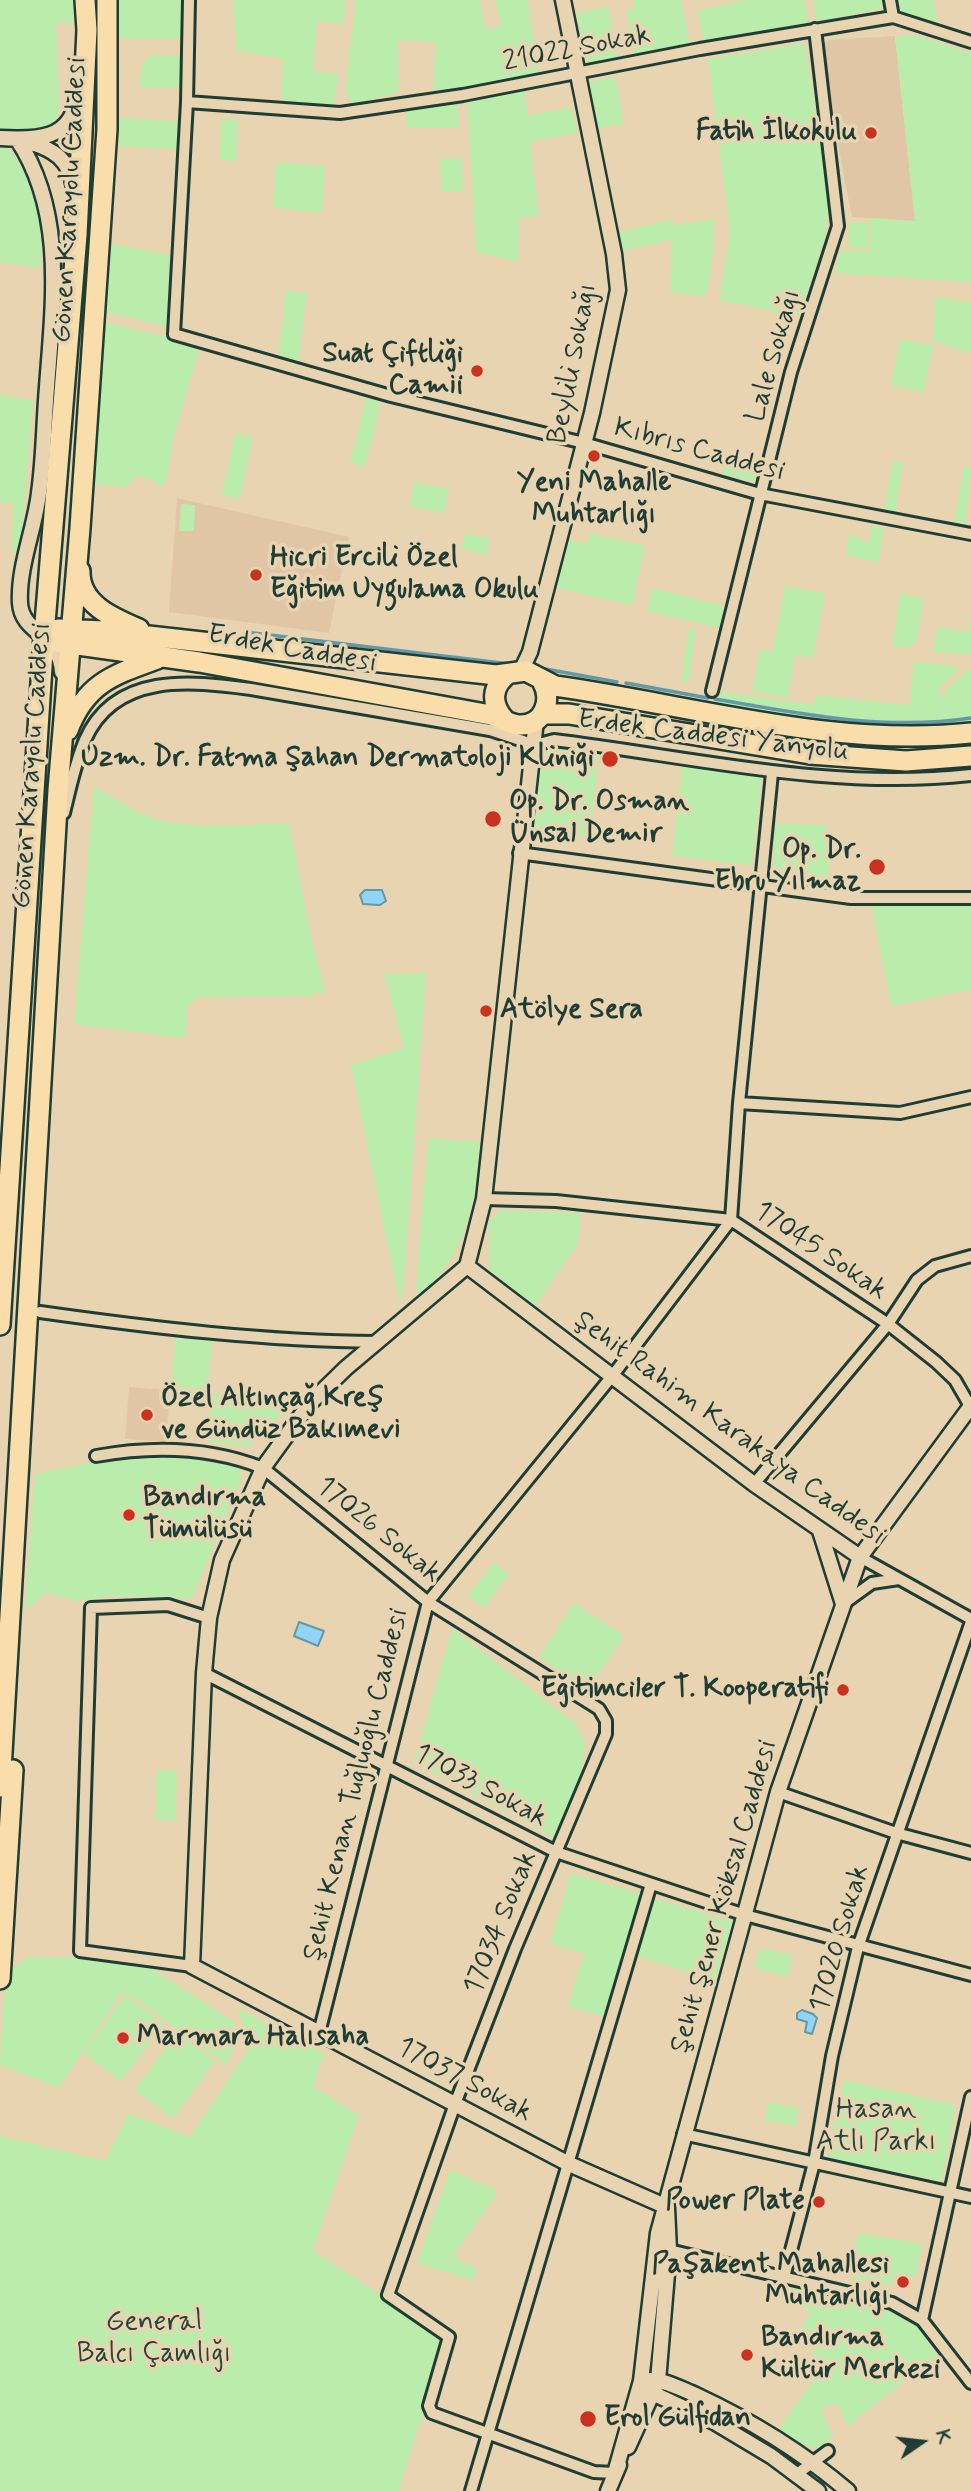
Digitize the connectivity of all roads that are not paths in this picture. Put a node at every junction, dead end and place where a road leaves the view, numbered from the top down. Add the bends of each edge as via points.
1 (85, 0) edge
2 (107, 0) edge
3 (189, 0) edge
4 (563, 0) edge
5 (890, 0) edge
6 (893, 17) junction
7 (815, 29) junction
8 (87, 30) junction
9 (971, 42) edge
10 (578, 74) junction
11 (187, 102) junction
12 (0, 138) edge
13 (17, 139) junction
14 (77, 235) junction
15 (584, 443) junction
16 (760, 494) junction
17 (80, 528) junction
18 (971, 534) edge
19 (44, 635) junction
20 (69, 636) junction
21 (163, 648) junction
22 (526, 675) junction
23 (712, 691) dead end
24 (528, 727) junction
25 (971, 733) edge
26 (971, 756) edge
27 (61, 758) junction
28 (772, 773) junction
29 (971, 775) edge
30 (58, 790) junction
31 (55, 846) junction
32 (519, 853) junction
33 (761, 888) junction
34 (971, 898) edge
35 (971, 1097) edge
36 (739, 1103) junction
37 (484, 1199) junction
38 (731, 1220) junction
39 (971, 1256) edge
40 (467, 1266) junction
41 (40, 1312) dead end
42 (888, 1324) junction
43 (0, 1325) edge
44 (378, 1342) junction
45 (612, 1375) junction
46 (971, 1406) edge
47 (96, 1456) dead end
48 (263, 1468) junction
49 (754, 1484) junction
50 (820, 1530) junction
51 (15, 1537) junction
52 (860, 1557) junction
53 (899, 1579) junction
54 (428, 1602) junction
55 (843, 1604) junction
56 (209, 1618) junction
57 (971, 1620) edge
58 (204, 1673) junction
59 (606, 1721) joint
60 (384, 1762) junction
61 (0, 1787) edge
62 (778, 1792) junction
63 (896, 1833) junction
64 (556, 1852) junction
65 (971, 1853) edge
66 (651, 1884) junction
67 (745, 1915) junction
68 (858, 1947) junction
69 (192, 1966) junction
70 (971, 1975) edge
71 (0, 1979) edge
72 (318, 2033) junction
73 (971, 2097) edge
74 (454, 2104) junction
75 (683, 2134) junction
76 (566, 2163) junction
77 (814, 2163) junction
78 (952, 2191) junction
79 (971, 2197) edge
80 (667, 2207) junction
81 (669, 2250) junction
82 (784, 2277) junction
83 (922, 2320) junction
84 (641, 2381) junction
85 (971, 2383) edge
86 (655, 2388) junction
87 (489, 2435) junction
88 (828, 2451) dead end
89 (814, 2462) junction
90 (594, 2472) junction
91 (615, 2473) junction
92 (797, 2474) junction
93 (471, 2491) edge
94 (607, 2491) edge
95 (818, 2491) edge
96 (848, 2491) edge

1 - 8 highway, Gönen Karayolu Caddesi
2 - 17 highway, Gönen Karayolu Caddesi via 107,129
3 - 11 street
4 - 10 street, Beylili Sokağı
5 - 6 street
6 - 7 street, 21022 Sokak
6 - 9 street, 21022 Sokak
7 - 10 street, 21022 Sokak
7 - 16 street, Lale Sokağı via 838,226 805,319
8 - 13 street via 71,119 57,134
8 - 14 highway, Gönen Karayolu Caddesi
10 - 11 street, 21022 Sokak via 340,113
10 - 15 street, Beylili Sokağı via 618,290
11 - 15 street, Kıbrıs Caddesi via 174,334 391,396
12 - 13 street
13 - 14 street via 44,146 64,159 73,180
13 - 19 street via 37,180 53,247 53,312 39,493 20,593 24,616
14 - 19 highway, Gönen Karayolu Caddesi
15 - 16 street, Kıbrıs Caddesi
15 - 22 street, Beylili Sokağı
16 - 18 street, Kıbrıs Caddesi
16 - 23 street, Lale Sokağı
17 - 20 highway, Gönen Karayolu Caddesi
17 - 21 highway via 84,592 112,618
19 - 20 highway, Erdek Caddesi
19 - 30 street via 59,652 62,666
19 - 43 highway, Gönen Karayolu Caddesi
20 - 21 highway, Erdek Caddesi
20 - 27 highway, Gönen Karayolu Caddesi
21 - 22 highway, Erdek Caddesi
21 - 24 highway, Erdek Caddesi
21 - 27 highway via 100,683 75,713
22 - 24 highway via 548,698
22 - 24 highway via 501,679 494,704
22 - 25 highway, Erdek Caddesi via 555,686 848,733 905,737
24 - 26 highway, Erdek Caddesi via 569,714 810,754 906,761
24 - 28 street, Erdek Caddesi Yanyolu via 554,740
24 - 31 street, Erdek Caddesi Yanyolu via 490,730 217,685 153,685 119,699 88,733
24 - 32 street
27 - 30 highway, Gönen Karayolu Caddesi
28 - 29 street, Erdek Caddesi Yanyolu via 916,779
28 - 33 street
30 - 31 highway, Gönen Karayolu Caddesi
31 - 51 highway, Gönen Karayolu Caddesi
32 - 33 street
32 - 37 street
33 - 34 street via 851,898
33 - 36 street
35 - 36 street via 900,1113
36 - 38 street
37 - 38 street, 17045 Sokak via 556,1201
37 - 40 street
38 - 42 street, 17045 Sokak
38 - 45 street, Şehit Kenan Tuğluoğlu Caddesi
39 - 42 street via 928,1270
40 - 44 street
40 - 45 street, Şehit Rahim Karakaya Caddesi
41 - 44 street via 184,1332 289,1341
42 - 46 street, 17045 Sokak via 955,1380
42 - 49 street
44 - 48 street via 310,1403
45 - 49 street, Şehit Rahim Karakaya Caddesi
45 - 54 street, Şehit Kenan Tuğluoğlu Caddesi
46 - 52 street, Şehit Şener Köksal Caddesi
47 - 48 street, 17026 Sokak via 137,1448 238,1458
48 - 54 street, 17026 Sokak
48 - 56 street via 222,1560
49 - 50 street, Şehit Rahim Karakaya Caddesi
50 - 52 street, Şehit Rahim Karakaya Caddesi
50 - 55 street
51 - 61 highway, Gönen Karayolu Caddesi
51 - 71 highway via 22,1605
52 - 53 street, Şehit Rahim Karakaya Caddesi
52 - 55 street, Şehit Şener Köksal Caddesi
53 - 55 street via 872,1583
53 - 57 street, Şehit Rahim Karakaya Caddesi
54 - 59 street, 17026 Sokak via 599,1709
54 - 60 street, Şehit Kenan Tuğluoğlu Caddesi
55 - 62 street, Şehit Şener Köksal Caddesi
56 - 58 street
56 - 69 street, 17037 Sokak via 167,1605 91,1608 80,1951
57 - 63 street, 17020 Sokak
58 - 60 street, 17033 Sokak
58 - 69 street
59 - 64 street, 17034 Sokak via 607,1734
60 - 64 street, 17033 Sokak
60 - 72 street, Şehit Kenan Tuğluoğlu Caddesi
62 - 63 street
62 - 67 street, Şehit Şener Köksal Caddesi
63 - 65 street
63 - 68 street, 17020 Sokak
64 - 66 street, 17033 Sokak
64 - 74 street, 17034 Sokak
66 - 67 street, 17033 Sokak
66 - 76 street
67 - 68 street, 17033 Sokak
67 - 75 street, Şehit Şener Köksal Caddesi
68 - 70 street, 17033 Sokak
68 - 77 street, 17020 Sokak via 832,2056
69 - 72 street, 17037 Sokak
72 - 74 street, 17037 Sokak
73 - 78 street
74 - 76 street, 17037 Sokak
74 - 87 street, 17034 Sokak via 388,2295 449,2337 430,2411
75 - 77 street
75 - 80 street, Şehit Şener Köksal Caddesi
76 - 80 street, 17037 Sokak
76 - 87 street
77 - 78 street
77 - 82 street, 17020 Sokak
78 - 79 street
78 - 83 street
80 - 81 street, Şehit Şener Köksal Caddesi
80 - 84 street, Şehit Şener Köksal Caddesi via 655,2247
81 - 82 street
81 - 86 street, Şehit Şener Köksal Caddesi
82 - 83 street via 892,2303
83 - 85 street
84 - 86 street
84 - 91 street, Şehit Şener Köksal Caddesi
86 - 89 street via 735,2413
86 - 91 street
86 - 92 street
87 - 90 street
87 - 93 street
88 - 89 street
89 - 92 street
89 - 96 street
90 - 91 street
90 - 94 street
91 - 94 street
92 - 95 street

